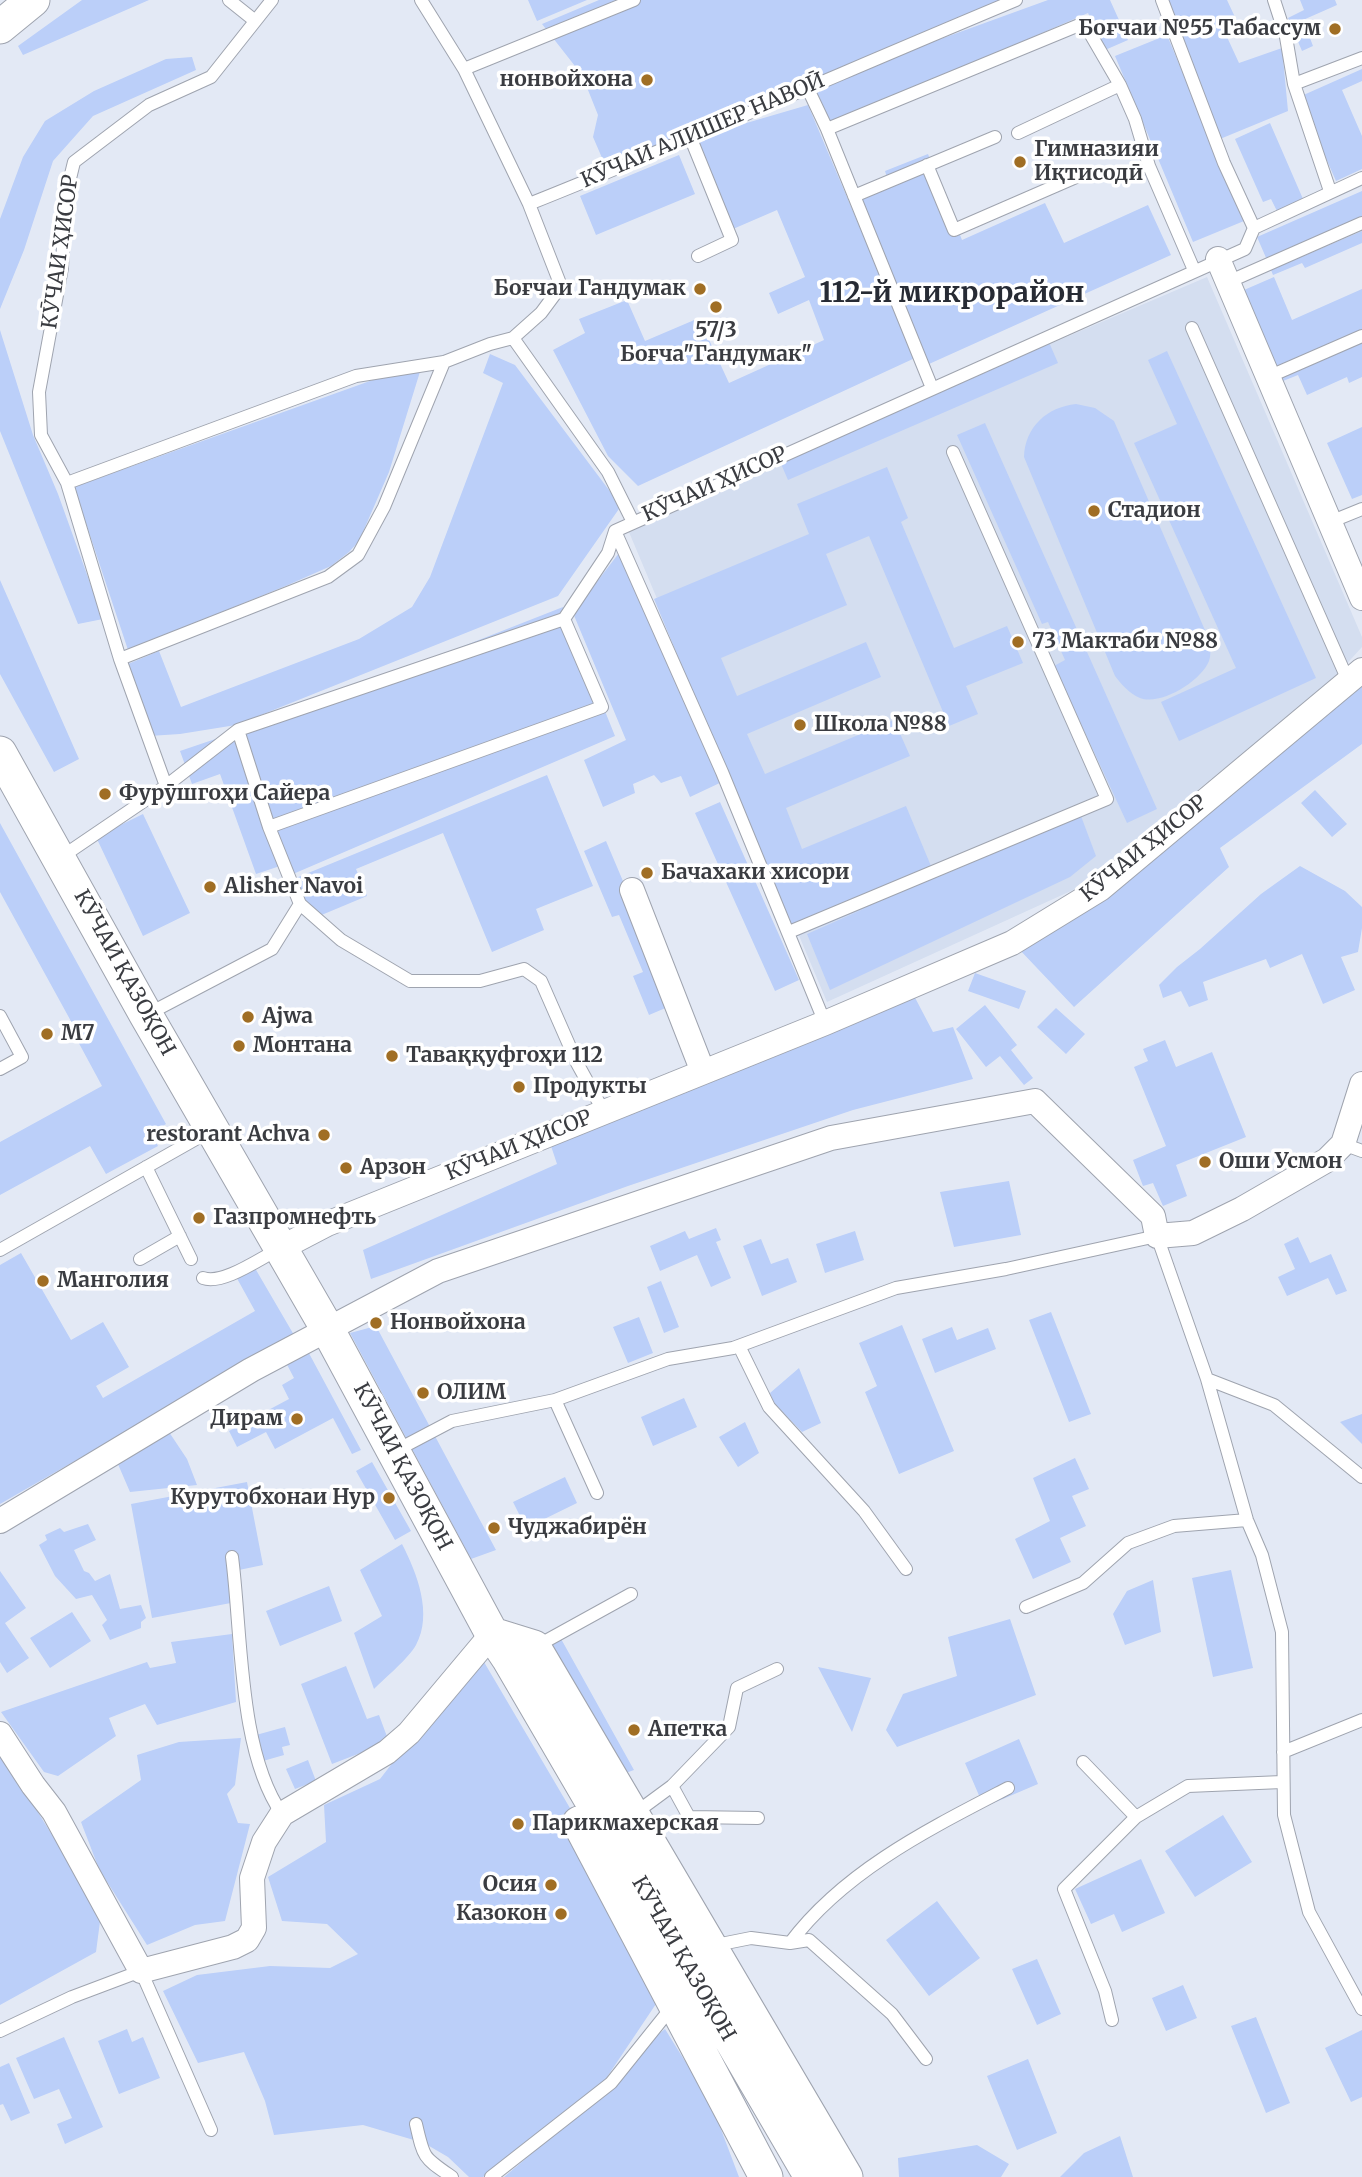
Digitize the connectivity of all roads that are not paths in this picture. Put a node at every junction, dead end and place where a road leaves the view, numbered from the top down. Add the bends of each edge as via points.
1 (33, 0) edge
2 (229, 0) edge
3 (272, 0) edge
4 (421, 0) edge
5 (634, 0) edge
6 (1016, 0) edge
7 (1162, 0) edge
8 (1274, 0) edge
9 (254, 20) junction
10 (0, 27) edge
11 (1362, 58) edge
12 (464, 69) junction
13 (1294, 84) junction
14 (1120, 85) junction
15 (807, 87) junction
16 (827, 129) junction
17 (1018, 133) dead end
18 (995, 137) dead end
19 (691, 139) junction
20 (928, 165) junction
21 (1076, 177) dead end
22 (1362, 178) edge
23 (1330, 191) junction
24 (854, 196) junction
25 (529, 204) junction
26 (1362, 223) edge
27 (1254, 228) junction
28 (698, 256) dead end
29 (1194, 271) junction
30 (1223, 271) junction
31 (1192, 328) dead end
32 (1362, 336) edge
33 (513, 338) junction
34 (444, 362) junction
35 (1268, 377) junction
36 (932, 388) junction
37 (953, 452) dead end
38 (67, 483) junction
39 (1362, 509) edge
40 (633, 522) junction
41 (1330, 522) junction
42 (615, 531) junction
43 (1362, 598) edge
44 (564, 619) junction
45 (120, 659) junction
46 (1357, 681) edge
47 (238, 730) junction
48 (0, 753) edge
49 (166, 786) junction
50 (269, 827) junction
51 (60, 858) junction
52 (632, 890) dead end
53 (300, 904) junction
54 (789, 932) junction
55 (146, 1015) junction
56 (0, 1016) edge
57 (825, 1023) junction
58 (0, 1069) edge
59 (704, 1072) junction
60 (1362, 1084) edge
61 (604, 1112) junction
62 (213, 1130) junction
63 (1352, 1147) edge
64 (146, 1167) junction
65 (180, 1236) junction
66 (1157, 1236) junction
67 (1, 1248) edge
68 (281, 1248) junction
69 (140, 1259) dead end
70 (191, 1259) dead end
71 (203, 1278) dead end
72 (328, 1330) junction
73 (739, 1346) junction
74 (1207, 1379) junction
75 (555, 1400) junction
76 (394, 1451) junction
77 (1362, 1477) edge
78 (597, 1493) dead end
79 (1247, 1520) junction
80 (0, 1521) edge
81 (232, 1557) dead end
82 (906, 1569) dead end
83 (631, 1594) dead end
84 (1026, 1607) dead end
85 (492, 1634) junction
86 (534, 1647) junction
87 (777, 1669) dead end
88 (1362, 1720) edge
89 (0, 1734) edge
90 (1283, 1752) junction
91 (1083, 1762) dead end
92 (1283, 1782) junction
93 (671, 1786) junction
94 (1008, 1788) dead end
95 (282, 1814) junction
96 (633, 1815) junction
97 (1136, 1817) junction
98 (758, 1818) dead end
99 (790, 1944) junction
100 (711, 1946) junction
101 (141, 1971) junction
102 (675, 2004) junction
103 (1362, 2009) edge
104 (1112, 2020) dead end
105 (0, 2031) edge
106 (926, 2059) dead end
107 (416, 2124) dead end
108 (211, 2130) dead end
109 (452, 2177) edge
110 (491, 2177) edge
111 (766, 2177) edge
112 (811, 2177) edge
113 (846, 2177) edge

1 - 10 street
2 - 9 lane
3 - 9 lane, КӮЧАИ ҲИСОР
4 - 12 lane
5 - 12 lane
6 - 15 lane, КӮЧАИ АЛИШЕР НАВОӢ
7 - 27 lane
8 - 13 lane
9 - 38 lane, КӮЧАИ ҲИСОР via 211,77 149,105 74,162 65,199 62,268 38,392 41,435
11 - 13 lane
12 - 25 lane
13 - 23 lane
14 - 16 lane via 1084,23
14 - 17 lane
14 - 29 lane
15 - 16 lane
15 - 19 lane, КӮЧАИ АЛИШЕР НАВОӢ
16 - 24 lane
18 - 20 lane
19 - 25 lane, КӮЧАИ АЛИШЕР НАВОӢ
19 - 28 lane via 732,240
20 - 21 lane via 954,230
20 - 24 lane
22 - 23 lane
23 - 27 lane
24 - 36 lane
25 - 33 lane via 561,286 541,313
26 - 30 lane
27 - 30 lane via 1245,249
29 - 30 lane, КӮЧАИ ҲИСОР
29 - 36 lane, КӮЧАИ ҲИСОР
30 - 35 street
31 - 46 lane
32 - 35 lane
33 - 34 lane
33 - 40 lane, КӮЧАИ ҲИСОР via 608,472
34 - 38 lane via 356,376
34 - 45 lane via 384,507 358,555 328,577
35 - 41 street
36 - 40 lane, КӮЧАИ ҲИСОР
37 - 54 lane via 1107,799
38 - 45 lane, КӮЧАИ ҲИСОР
39 - 41 lane
40 - 42 lane, КӮЧАИ ҲИСОР
41 - 43 street
42 - 44 lane via 608,553
42 - 54 lane
44 - 47 lane
44 - 50 lane via 602,707
45 - 49 lane, КӮЧАИ ҲИСОР
46 - 57 street, КӮЧАИ ҲИСОР via 1100,889 1012,943
47 - 49 lane
47 - 50 lane
48 - 51 street, КӮЧАИ ҚАЗОҚОН
49 - 51 lane
50 - 53 lane
51 - 55 street, КӮЧАИ ҚАЗОҚОН
52 - 59 street
53 - 55 lane via 272,949
53 - 61 lane, КӮЧАИ ҲИСОР via 341,940 410,981 480,981 524,969 541,981
54 - 57 lane
55 - 62 street, КӮЧАИ ҚАЗОҚОН
56 - 58 lane via 22,1057
57 - 59 street, КӮЧАИ ҲИСОР
59 - 61 street, КӮЧАИ ҲИСОР
60 - 63 street
61 - 68 street, КӮЧАИ ҲИСОР via 327,1224
62 - 64 lane
62 - 68 street, КӮЧАИ ҚАЗОҚОН
63 - 66 street via 1193,1233
64 - 65 lane
64 - 67 lane
65 - 69 lane
65 - 70 lane
66 - 72 street via 1153,1216 1035,1101 831,1138 438,1271
66 - 73 lane via 897,1288
66 - 74 lane
68 - 71 lane via 225,1277
68 - 72 street, КӮЧАИ ҚАЗОҚОН
72 - 76 street, КӮЧАИ ҚАЗОҚОН
72 - 80 street via 251,1370
73 - 75 lane via 668,1359
73 - 82 lane via 769,1407 864,1511
74 - 77 lane via 1274,1405
74 - 79 lane
75 - 76 lane via 452,1421
75 - 78 lane
76 - 85 street, КӮЧАИ ҚАЗОҚОН
79 - 84 lane via 1174,1526 1128,1543 1083,1583
79 - 90 lane via 1262,1555 1282,1632
81 - 95 lane via 243,1678 256,1755
83 - 86 lane
85 - 86 street
85 - 95 street via 409,1733 387,1752
85 - 102 street via 510,1694
85 - 112 street, КӮЧАИ ҚАЗОҚОН
86 - 96 street
87 - 93 lane via 737,1688 729,1727
88 - 90 lane
89 - 101 street via 54,1812
90 - 92 lane
91 - 97 lane
92 - 97 lane via 1188,1786
92 - 103 lane via 1284,1815 1308,1912
93 - 96 lane
93 - 98 lane via 689,1817
94 - 99 lane via 928,1830 864,1872 807,1921
95 - 101 street via 264,1842 252,1878 254,1928 247,1940
96 - 100 street
97 - 104 lane via 1064,1889
99 - 100 lane via 751,1938
99 - 106 lane via 809,1940 892,2014
100 - 113 street
101 - 105 lane
101 - 108 lane
102 - 110 lane via 611,2083
102 - 111 street
107 - 109 lane via 427,2159

